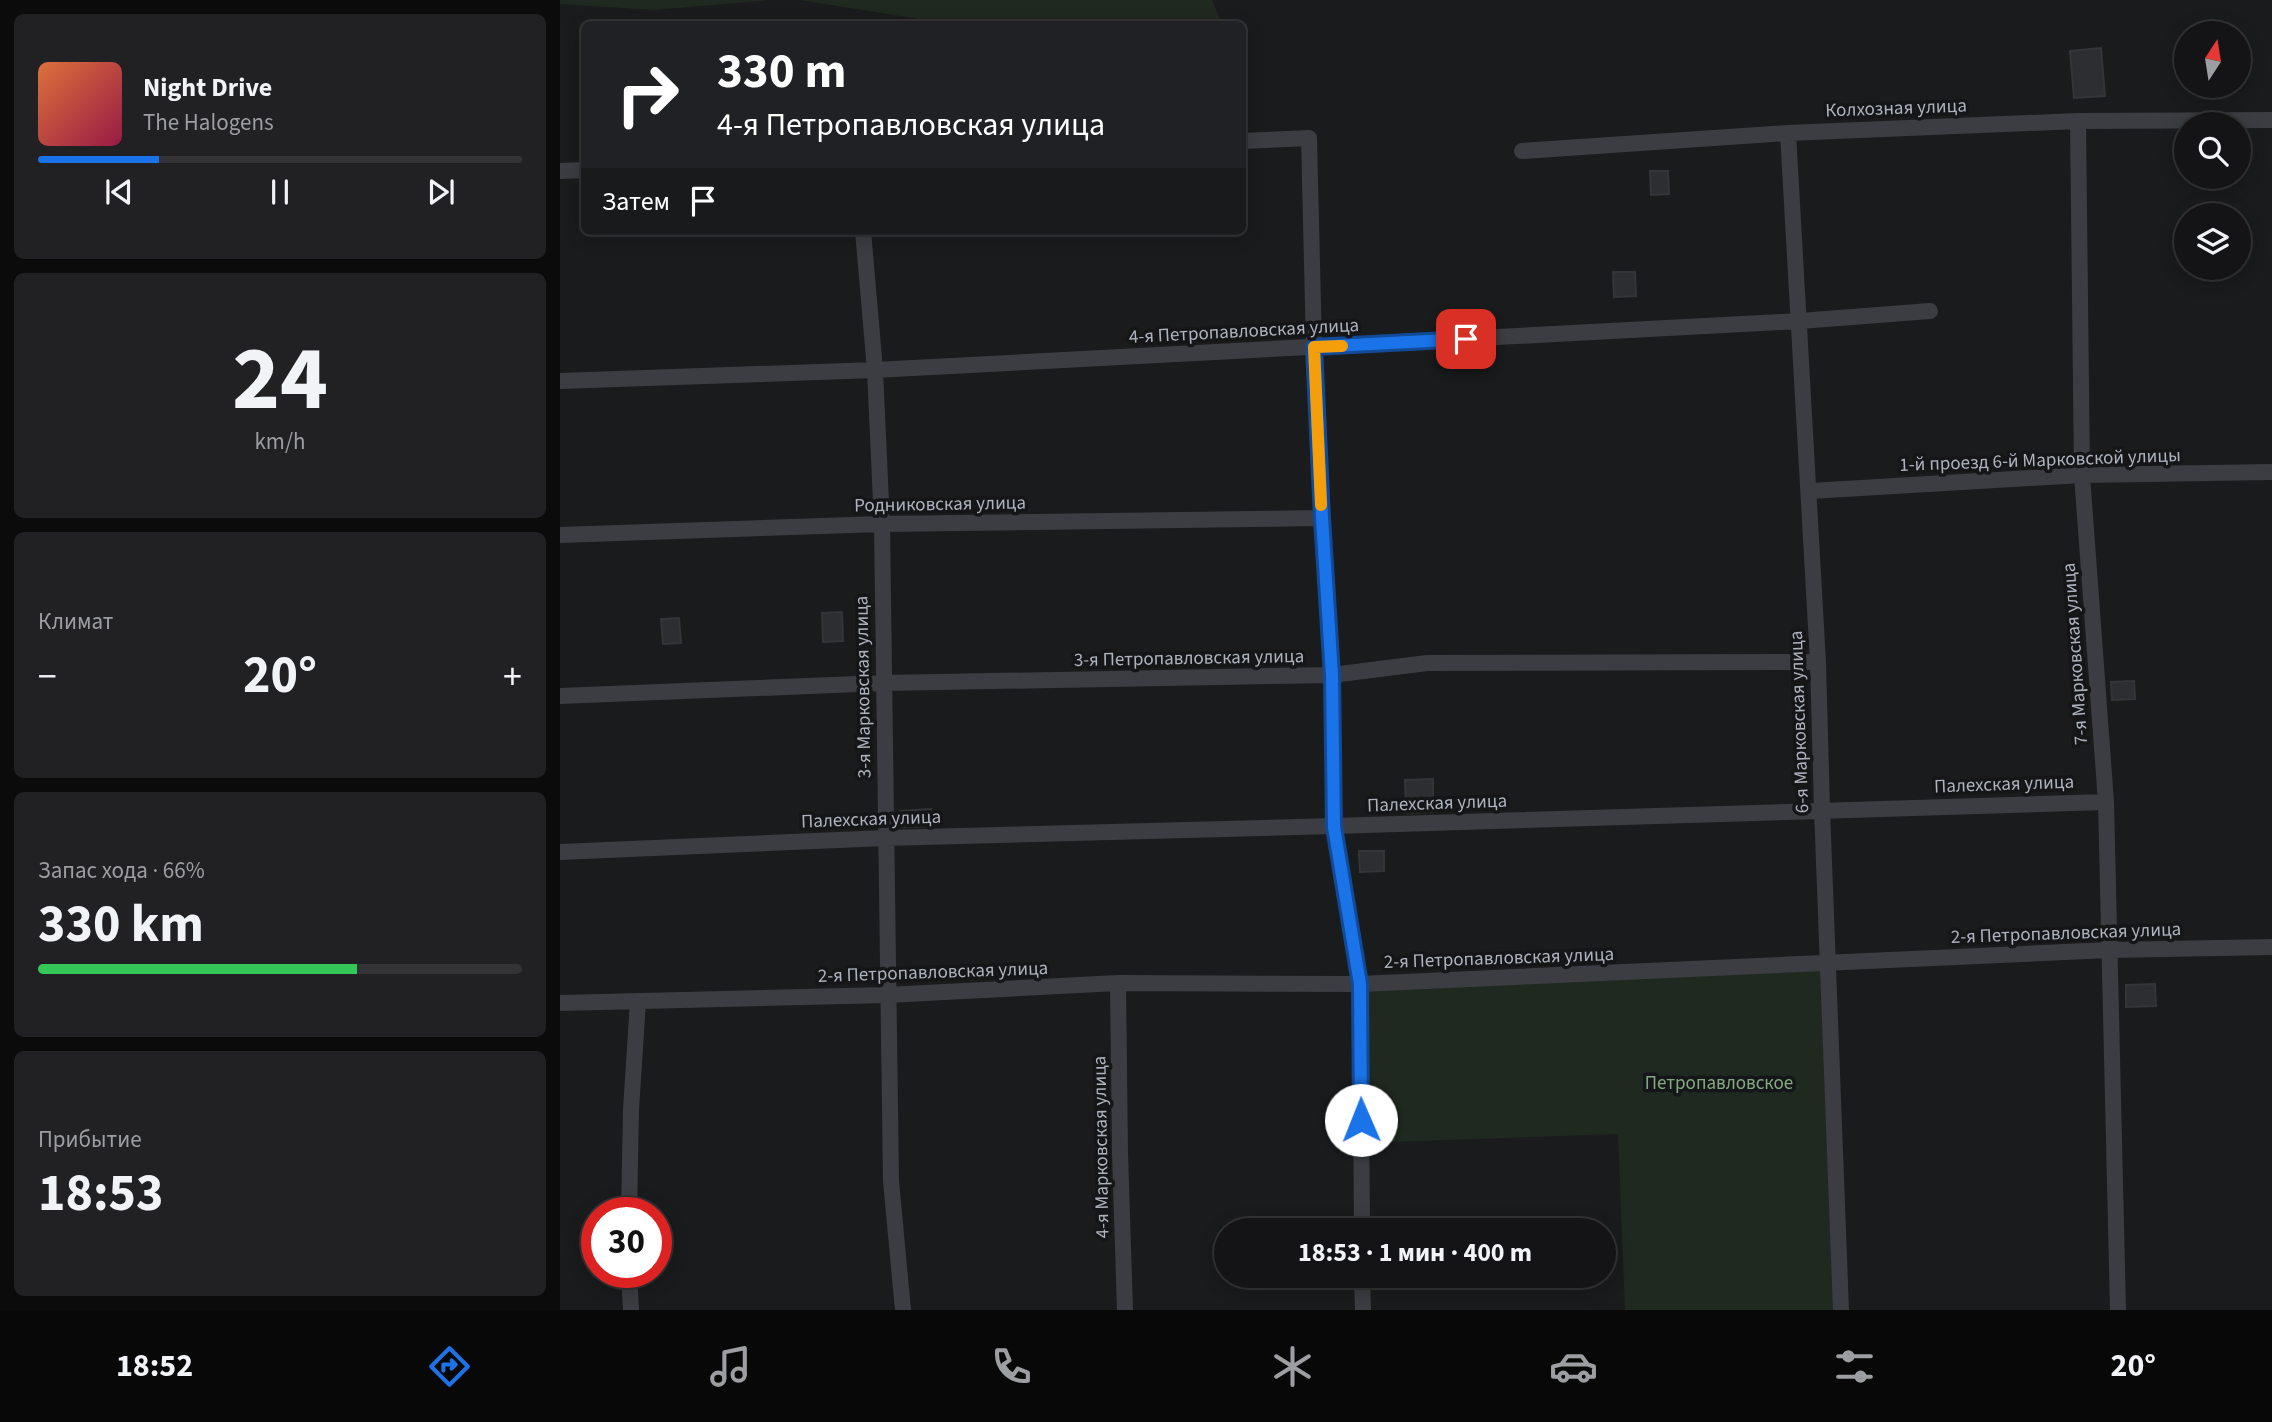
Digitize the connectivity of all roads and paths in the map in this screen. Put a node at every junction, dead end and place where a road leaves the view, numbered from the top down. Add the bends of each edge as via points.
1 (2272, 120) edge
2 (2078, 121) junction
3 (1788, 133) junction
4 (1246, 141) edge
5 (1522, 151) dead end
6 (581, 170) edge
7 (560, 171) edge
8 (863, 235) edge
9 (1930, 311) dead end
10 (1800, 321) junction
11 (1314, 347) junction
12 (876, 370) junction
13 (560, 381) edge
14 (2272, 472) edge
15 (2082, 475) junction
16 (1810, 491) junction
17 (1322, 518) junction
18 (882, 524) junction
19 (560, 535) edge
20 (1818, 662) junction
21 (1332, 675) junction
22 (883, 684) junction
23 (560, 696) edge
24 (2106, 802) junction
25 (1822, 809) junction
26 (1334, 827) junction
27 (886, 838) junction
28 (560, 852) edge
29 (2272, 947) edge
30 (2110, 950) junction
31 (1828, 963) junction
32 (1118, 984) junction
33 (1360, 984) junction
34 (887, 995) junction
35 (638, 1001) junction
36 (560, 1003) edge
37 (629, 1197) edge
38 (1362, 1218) edge
39 (630, 1288) edge
40 (1363, 1288) edge
41 (631, 1310) edge
42 (902, 1310) edge
43 (1125, 1310) edge
44 (1363, 1310) edge
45 (1842, 1310) edge
46 (2118, 1310) edge

1 - 2 street, Колхозная улица
2 - 3 street, Колхозная улица
2 - 15 street, 7-я Марковская улица
3 - 5 street, Колхозная улица
3 - 10 street, 6-я Марковская улица
4 - 11 street via 1309,138
6 - 7 street
8 - 12 street, 3-я Марковская улица
9 - 10 street, 4-я Петропавловская улица
10 - 11 street, 4-я Петропавловская улица
10 - 16 street, 6-я Марковская улица
11 - 12 street, 4-я Петропавловская улица
11 - 17 street
12 - 13 street, 4-я Петропавловская улица
12 - 18 street, 3-я Марковская улица
14 - 15 street, 1-й проезд 6-й Марковской улицы
15 - 16 street, 1-й проезд 6-й Марковской улицы
15 - 24 street, 7-я Марковская улица
16 - 20 street, 6-я Марковская улица
17 - 18 street, Родниковская улица
17 - 21 street
18 - 19 street, Родниковская улица
18 - 22 street, 3-я Марковская улица
20 - 21 street, 3-я Петропавловская улица via 1427,663
20 - 25 street, 6-я Марковская улица
21 - 22 street, 3-я Петропавловская улица
21 - 26 street
22 - 23 street, 3-я Петропавловская улица
22 - 27 street, 3-я Марковская улица
24 - 25 street, Палехская улица
24 - 30 street, 7-я Марковская улица
25 - 26 street, Палехская улица
25 - 31 street, 6-я Марковская улица
26 - 27 street, Палехская улица
26 - 33 street
27 - 28 street, Палехская улица
27 - 34 street, 3-я Марковская улица
29 - 30 street, 2-я Петропавловская улица
30 - 31 street, 2-я Петропавловская улица
30 - 46 street, 7-я Марковская улица
31 - 33 street, 2-я Петропавловская улица
31 - 45 street, 6-я Марковская улица
32 - 33 street, 2-я Петропавловская улица
32 - 34 street, 2-я Петропавловская улица
32 - 43 street, 4-я Марковская улица
33 - 38 street
34 - 35 street, 2-я Петропавловская улица
34 - 42 street, 3-я Марковская улица via 891,1181
35 - 36 street, 2-я Петропавловская улица
35 - 37 street
39 - 41 street
40 - 44 street

